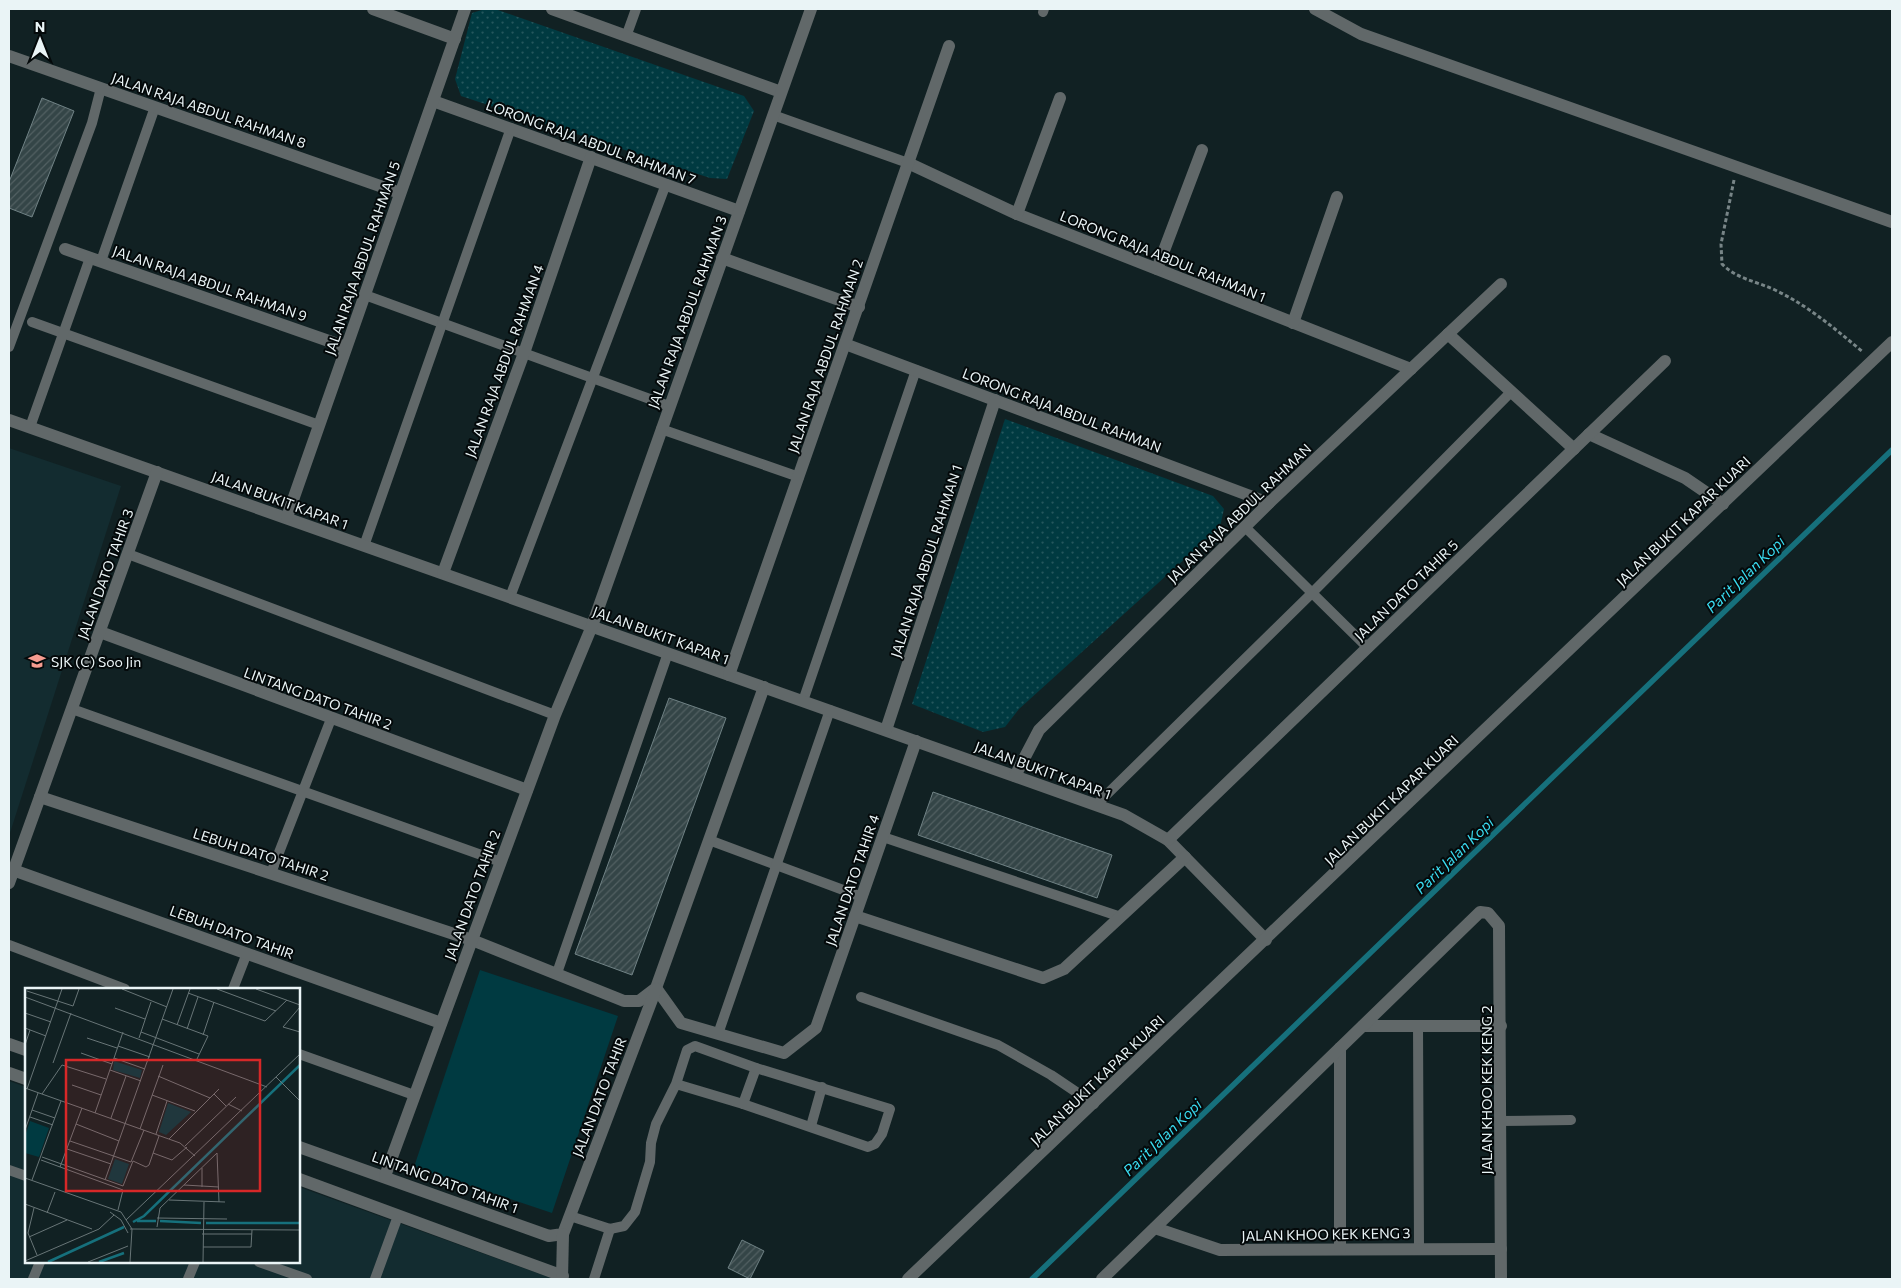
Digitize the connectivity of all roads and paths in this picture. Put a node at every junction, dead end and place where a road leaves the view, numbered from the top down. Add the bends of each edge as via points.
1 (373, 9) edge
2 (465, 9) edge
3 (552, 9) edge
4 (636, 9) edge
5 (811, 9) edge
6 (1314, 9) edge
7 (627, 34) junction
8 (454, 39) junction
9 (949, 46) dead end
10 (9, 56) edge
11 (101, 88) junction
12 (781, 92) junction
13 (1060, 98) dead end
14 (433, 101) junction
15 (155, 107) junction
16 (773, 115) junction
17 (511, 128) junction
18 (1202, 150) dead end
19 (591, 157) junction
20 (908, 163) junction
21 (1738, 168) junction
22 (666, 184) junction
23 (400, 193) junction
24 (1337, 197) dead end
25 (739, 211) junction
26 (1017, 214) junction
27 (1892, 222) edge
28 (65, 249) dead end
29 (722, 258) junction
30 (96, 260) junction
31 (1157, 269) junction
32 (1501, 284) dead end
33 (365, 295) junction
34 (859, 307) junction
35 (32, 322) dead end
36 (444, 323) junction
37 (1292, 323) junction
38 (64, 333) junction
39 (1448, 334) junction
40 (1892, 342) edge
41 (845, 344) junction
42 (9, 347) edge
43 (346, 347) junction
44 (524, 353) junction
45 (1665, 361) dead end
46 (1873, 361) junction
47 (1411, 369) junction
48 (916, 370) junction
49 (593, 378) junction
50 (1511, 392) junction
51 (995, 400) junction
52 (669, 406) junction
53 (9, 420) edge
54 (319, 425) junction
55 (30, 427) junction
56 (661, 429) junction
57 (1589, 434) junction
58 (1574, 449) junction
59 (157, 472) junction
60 (799, 477) junction
61 (1269, 504) junction
62 (1723, 504) junction
63 (287, 518) junction
64 (1246, 528) junction
65 (364, 546) junction
66 (128, 554) junction
67 (443, 573) junction
68 (1312, 593) junction
69 (510, 597) junction
70 (592, 626) junction
71 (100, 632) junction
72 (1368, 648) junction
73 (668, 653) junction
74 (729, 675) junction
75 (764, 687) junction
76 (803, 701) junction
77 (72, 709) junction
78 (830, 710) junction
79 (555, 715) junction
80 (331, 719) junction
81 (886, 730) junction
82 (916, 741) junction
83 (1015, 776) junction
84 (527, 790) junction
85 (302, 792) junction
86 (40, 797) junction
87 (1096, 805) junction
88 (883, 837) junction
89 (710, 840) junction
90 (1168, 840) junction
91 (1186, 857) junction
92 (501, 862) junction
93 (776, 864) junction
94 (13, 870) junction
95 (271, 873) junction
96 (9, 883) edge
97 (862, 897) junction
98 (855, 916) junction
99 (1120, 917) junction
100 (472, 940) junction
101 (1266, 940) junction
102 (9, 945) edge
103 (247, 953) junction
104 (557, 974) junction
105 (122, 988) edge
106 (233, 988) edge
107 (656, 988) junction
108 (861, 997) dead end
109 (441, 1023) junction
110 (1418, 1025) junction
111 (1364, 1026) junction
112 (1501, 1026) junction
113 (718, 1034) junction
114 (9, 1044) edge
115 (1340, 1048) junction
116 (25, 1050) edge
117 (300, 1054) edge
118 (756, 1068) junction
119 (9, 1073) edge
120 (25, 1079) edge
121 (676, 1084) junction
122 (822, 1088) junction
123 (414, 1096) junction
124 (743, 1104) junction
125 (1094, 1104) junction
126 (1571, 1120) dead end
127 (1501, 1121) junction
128 (811, 1126) junction
129 (300, 1147) edge
130 (9, 1170) edge
131 (25, 1176) edge
132 (384, 1176) junction
133 (300, 1179) edge
134 (398, 1216) junction
135 (570, 1216) junction
136 (1155, 1228) junction
137 (610, 1229) junction
138 (563, 1234) junction
139 (1419, 1248) junction
140 (1340, 1249) junction
141 (1501, 1249) junction
142 (40, 1263) edge
143 (194, 1263) edge
144 (262, 1263) edge
145 (562, 1278) edge
146 (34, 1279) edge
147 (188, 1279) edge
148 (307, 1279) edge
149 (376, 1279) edge
150 (594, 1279) edge
151 (908, 1279) edge
152 (1102, 1279) edge
153 (1501, 1279) edge

1 - 8 street
2 - 8 street, JALAN RAJA ABDUL RAHMAN 5
3 - 7 street
4 - 7 lane
5 - 12 street, JALAN RAJA ABDUL RAHMAN 3
6 - 21 street via 1361,34
7 - 12 street
8 - 14 street, JALAN RAJA ABDUL RAHMAN 5
9 - 20 street, JALAN RAJA ABDUL RAHMAN 2
10 - 11 street, JALAN RAJA ABDUL RAHMAN 8
11 - 15 street, JALAN RAJA ABDUL RAHMAN 8
11 - 42 lane via 92,122
12 - 16 street, JALAN RAJA ABDUL RAHMAN 3
13 - 26 street
14 - 17 street, LORONG RAJA ABDUL RAHMAN 7
14 - 23 street, JALAN RAJA ABDUL RAHMAN 5
15 - 23 street, JALAN RAJA ABDUL RAHMAN 8
15 - 30 lane
16 - 20 lane
16 - 25 street, JALAN RAJA ABDUL RAHMAN 3
17 - 19 street, LORONG RAJA ABDUL RAHMAN 7
17 - 36 lane
18 - 31 street
19 - 22 street, LORONG RAJA ABDUL RAHMAN 7
19 - 44 street, JALAN RAJA ABDUL RAHMAN 4
20 - 26 street, LORONG RAJA ABDUL RAHMAN 1
20 - 34 street, JALAN RAJA ABDUL RAHMAN 2
21 - 27 street
21 - 46 path via 1726,214 1721,244 1722,264 1732,274 1775,290 1819,314
22 - 25 street, LORONG RAJA ABDUL RAHMAN 7
22 - 49 lane
23 - 33 street, JALAN RAJA ABDUL RAHMAN 5
24 - 37 street
25 - 29 street, JALAN RAJA ABDUL RAHMAN 3
26 - 31 street, LORONG RAJA ABDUL RAHMAN 1
28 - 30 street, JALAN RAJA ABDUL RAHMAN 9
29 - 34 street
29 - 52 street, JALAN RAJA ABDUL RAHMAN 3
30 - 38 lane
30 - 43 street, JALAN RAJA ABDUL RAHMAN 9
31 - 37 street, LORONG RAJA ABDUL RAHMAN 1
32 - 39 street, JALAN RAJA ABDUL RAHMAN
33 - 36 lane
33 - 43 street, JALAN RAJA ABDUL RAHMAN 5
34 - 41 street, JALAN RAJA ABDUL RAHMAN 2
35 - 38 lane
36 - 44 lane
36 - 65 lane
37 - 47 street, LORONG RAJA ABDUL RAHMAN 1
38 - 54 lane
38 - 55 lane
39 - 47 street, JALAN RAJA ABDUL RAHMAN
39 - 50 street
40 - 46 street, JALAN BUKIT KAPAR KUARI
41 - 48 street, LORONG RAJA ABDUL RAHMAN
41 - 60 street, JALAN RAJA ABDUL RAHMAN 2
43 - 54 street, JALAN RAJA ABDUL RAHMAN 5
44 - 49 lane
44 - 67 street, JALAN RAJA ABDUL RAHMAN 4
45 - 57 street, JALAN DATO TAHIR 5
46 - 62 street, JALAN BUKIT KAPAR KUARI
47 - 61 street, JALAN RAJA ABDUL RAHMAN
48 - 51 street, LORONG RAJA ABDUL RAHMAN
48 - 76 lane
49 - 52 lane
49 - 69 lane
50 - 58 street
50 - 68 lane
51 - 61 street, LORONG RAJA ABDUL RAHMAN
51 - 81 street, JALAN RAJA ABDUL RAHMAN 1
52 - 56 street, JALAN RAJA ABDUL RAHMAN 3
53 - 55 street, JALAN BUKIT KAPAR 1
54 - 63 street, JALAN RAJA ABDUL RAHMAN 5
55 - 59 street, JALAN BUKIT KAPAR 1
56 - 60 lane
56 - 70 street, JALAN RAJA ABDUL RAHMAN 3
57 - 58 street, JALAN DATO TAHIR 5
57 - 62 street via 1685,478
58 - 72 street, JALAN DATO TAHIR 5
59 - 63 street, JALAN BUKIT KAPAR 1
59 - 66 street, JALAN DATO TAHIR 3
60 - 74 street, JALAN RAJA ABDUL RAHMAN 2
61 - 64 street, JALAN RAJA ABDUL RAHMAN
62 - 101 street, JALAN BUKIT KAPAR KUARI
63 - 65 street, JALAN BUKIT KAPAR 1
64 - 68 lane
64 - 83 street, JALAN RAJA ABDUL RAHMAN via 1038,730
65 - 67 street, JALAN BUKIT KAPAR 1
66 - 71 street, JALAN DATO TAHIR 3
66 - 79 lane
67 - 69 street, JALAN BUKIT KAPAR 1
68 - 72 lane
68 - 87 lane
69 - 70 street, JALAN BUKIT KAPAR 1
70 - 73 street, JALAN BUKIT KAPAR 1
70 - 79 street, JALAN DATO TAHIR 2
71 - 77 street, JALAN DATO TAHIR 3
71 - 80 street, LINTANG DATO TAHIR 2
72 - 90 street, JALAN DATO TAHIR 5
73 - 74 street, JALAN BUKIT KAPAR 1
73 - 104 lane
74 - 75 street, JALAN BUKIT KAPAR 1
75 - 76 street, JALAN BUKIT KAPAR 1
75 - 89 street, JALAN DATO TAHIR
76 - 78 street, JALAN BUKIT KAPAR 1
77 - 85 lane
77 - 86 street, JALAN DATO TAHIR 3
78 - 81 street, JALAN BUKIT KAPAR 1
78 - 93 lane
79 - 84 street, JALAN DATO TAHIR 2
80 - 84 street, LINTANG DATO TAHIR 2
80 - 85 lane
81 - 82 street, JALAN BUKIT KAPAR 1
82 - 83 street, JALAN BUKIT KAPAR 1
82 - 88 street, JALAN DATO TAHIR 4
83 - 87 street, JALAN BUKIT KAPAR 1
84 - 92 street, JALAN DATO TAHIR 2
85 - 92 lane
85 - 95 lane
86 - 94 street, JALAN DATO TAHIR 3
86 - 95 street, LEBUH DATO TAHIR 2
87 - 90 street, JALAN BUKIT KAPAR 1 via 1124,815
88 - 97 street, JALAN DATO TAHIR 4
88 - 99 lane
89 - 93 lane
89 - 107 street, JALAN DATO TAHIR
90 - 91 street, JALAN BUKIT KAPAR 1
91 - 99 street
91 - 101 street, JALAN BUKIT KAPAR 1
92 - 100 street, JALAN DATO TAHIR 2
93 - 97 lane
93 - 113 lane
94 - 96 street, JALAN DATO TAHIR 3
94 - 103 street, LEBUH DATO TAHIR
95 - 100 street, LEBUH DATO TAHIR 2
97 - 98 street, JALAN DATO TAHIR 4
98 - 99 street via 1043,978 1064,969
98 - 113 street, JALAN DATO TAHIR 4 via 816,1028 784,1053
100 - 104 street, LEBUH DATO TAHIR 2
100 - 109 street, JALAN DATO TAHIR 2
101 - 125 street, JALAN BUKIT KAPAR KUARI
102 - 105 lane
103 - 106 lane
103 - 109 street, LEBUH DATO TAHIR
104 - 107 street, LEBUH DATO TAHIR 2 via 624,1001 639,1001
107 - 113 street via 681,1024
107 - 135 street, JALAN DATO TAHIR
108 - 125 lane via 998,1045
109 - 123 street, JALAN DATO TAHIR 2
110 - 111 street
110 - 112 street
110 - 139 lane
111 - 112 street, JALAN KHOO KEK KENG 2 via 1480,912 1488,913 1499,926
111 - 115 street
112 - 127 street, JALAN KHOO KEK KENG 2
114 - 116 street
115 - 136 street
115 - 140 street
117 - 123 lane
118 - 121 lane via 695,1046 687,1050
118 - 122 lane
118 - 124 lane
119 - 120 street
121 - 124 lane
121 - 137 lane via 656,1124 650,1162 635,1212 624,1226
122 - 128 lane
122 - 128 lane via 890,1110 889,1117 876,1144 868,1147
123 - 132 street, JALAN DATO TAHIR 2
124 - 128 lane
125 - 151 street, JALAN BUKIT KAPAR KUARI
126 - 127 lane
127 - 141 street, JALAN KHOO KEK KENG 2
129 - 132 street, LINTANG DATO TAHIR 1
130 - 131 lane
132 - 138 street, LINTANG DATO TAHIR 1 via 549,1236
133 - 134 street
134 - 145 street
134 - 149 lane
135 - 137 lane
135 - 138 street
136 - 140 street, JALAN KHOO KEK KENG 3 via 1220,1250
136 - 152 street
137 - 150 lane
138 - 145 street
139 - 140 street, JALAN KHOO KEK KENG 3
139 - 141 street, JALAN KHOO KEK KENG 3
141 - 153 street, JALAN KHOO KEK KENG 2
142 - 146 lane
143 - 147 lane
144 - 148 lane

